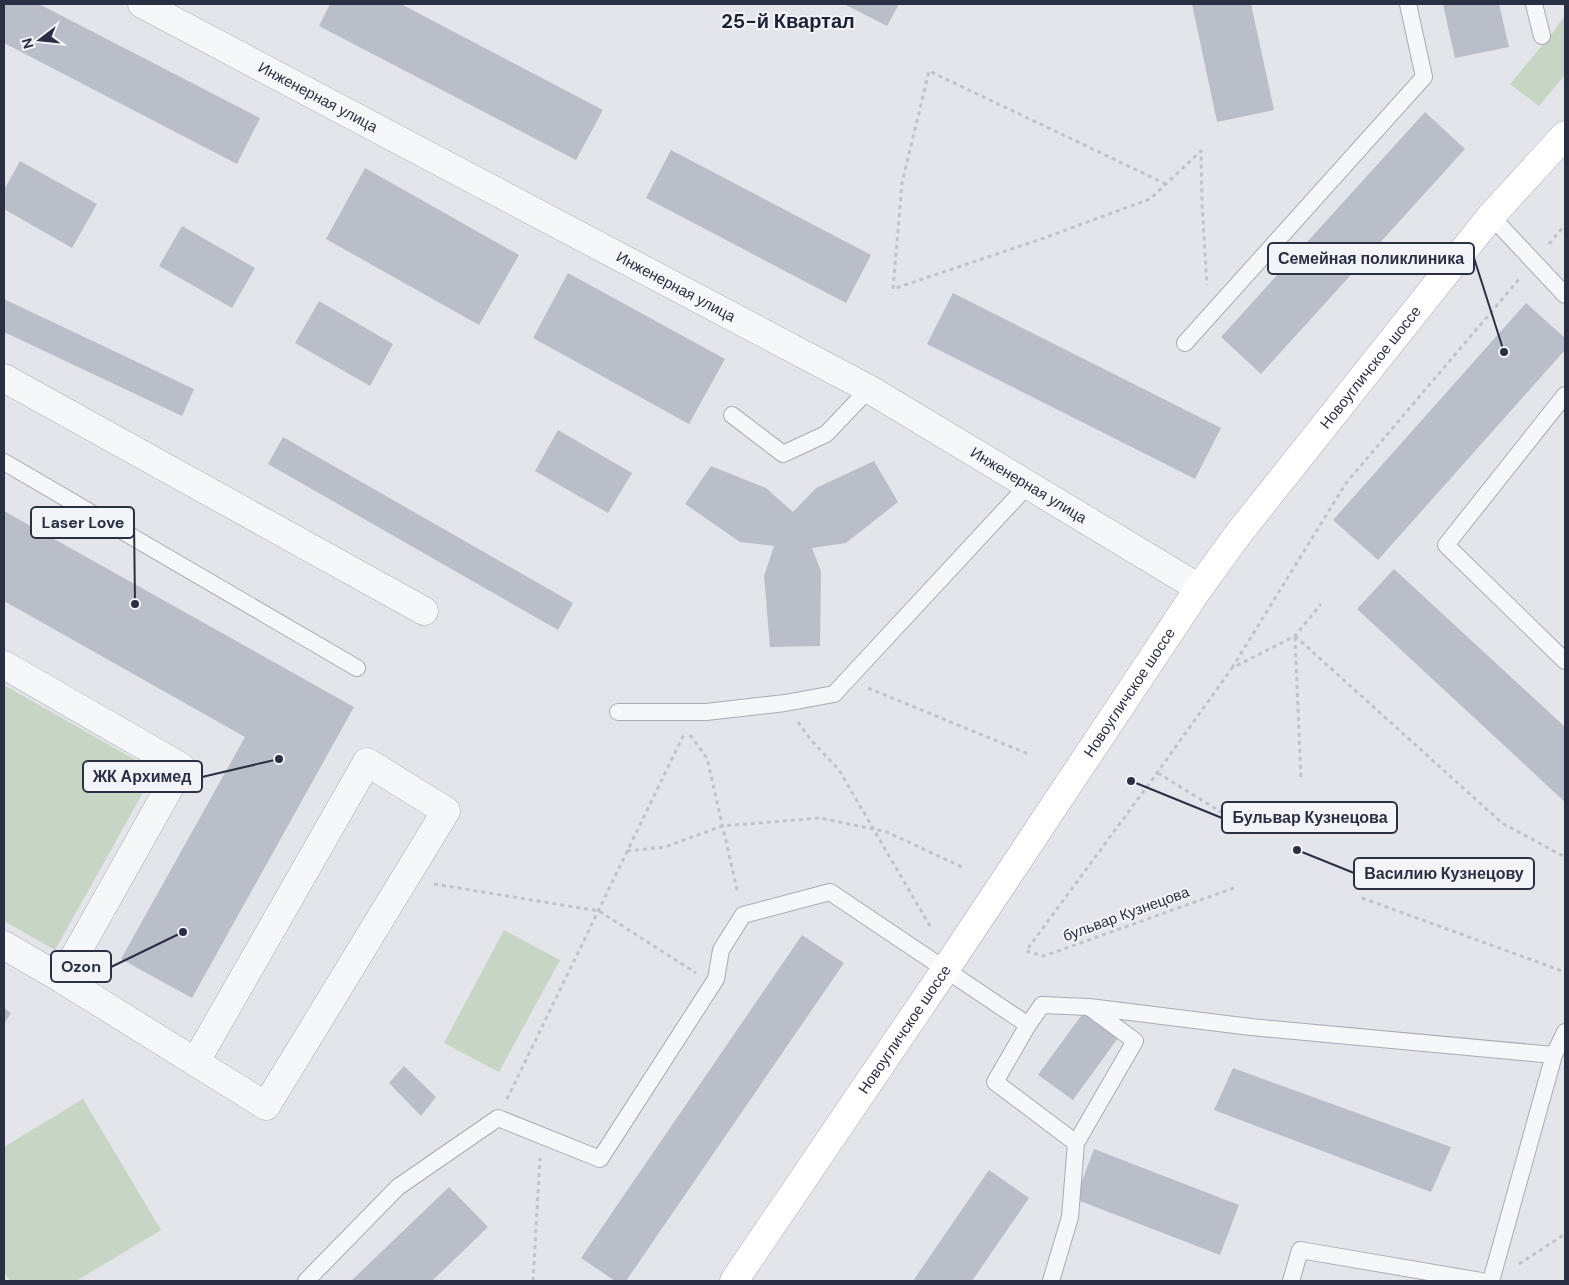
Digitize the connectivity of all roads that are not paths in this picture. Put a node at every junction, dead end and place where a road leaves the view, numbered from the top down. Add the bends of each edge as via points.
1 (142, 4) edge
2 (1408, 4) edge
3 (1534, 4) edge
4 (1542, 36) dead end
5 (1565, 135) edge
6 (1490, 216) junction
7 (1565, 295) edge
8 (1185, 343) dead end
9 (4, 378) edge
10 (869, 389) junction
11 (1565, 395) edge
12 (732, 415) dead end
13 (4, 462) edge
14 (1028, 485) junction
15 (1199, 588) junction
16 (424, 611) dead end
17 (1565, 661) edge
18 (4, 665) edge
19 (358, 668) dead end
20 (618, 712) dead end
21 (4, 945) edge
22 (945, 970) junction
23 (62, 979) junction
24 (1088, 1007) junction
25 (1028, 1025) junction
26 (1565, 1032) edge
27 (1554, 1055) junction
28 (196, 1061) junction
29 (1076, 1143) junction
30 (306, 1281) edge
31 (734, 1281) edge
32 (1051, 1281) edge
33 (1290, 1281) edge
34 (1481, 1281) edge
35 (1491, 1281) edge

1 - 10 street, Инженерная улица
2 - 8 lane via 1424,76
3 - 4 lane
5 - 6 main road, Новоугличское шоссе
6 - 7 lane
6 - 15 main road, Новоугличское шоссе
9 - 16 street
10 - 12 lane via 826,434 784,454
10 - 14 street, Инженерная улица
11 - 17 lane via 1446,546
13 - 19 lane
14 - 15 street, Инженерная улица
14 - 20 lane via 834,694 706,712
15 - 22 main road, Новоугличское шоссе
18 - 23 street via 181,767
21 - 23 street
22 - 25 lane
22 - 30 lane via 830,892 743,915 721,950 716,979 600,1159 498,1118 398,1187
22 - 31 main road, Новоугличское шоссе
23 - 28 street
24 - 25 lane via 1042,1005
24 - 27 lane via 1252,1027
24 - 29 lane via 1135,1040
25 - 29 lane via 995,1082
26 - 27 lane
27 - 35 lane
28 - 28 street via 266,1106 446,811 367,762
29 - 32 lane via 1070,1216
33 - 34 lane via 1300,1250

